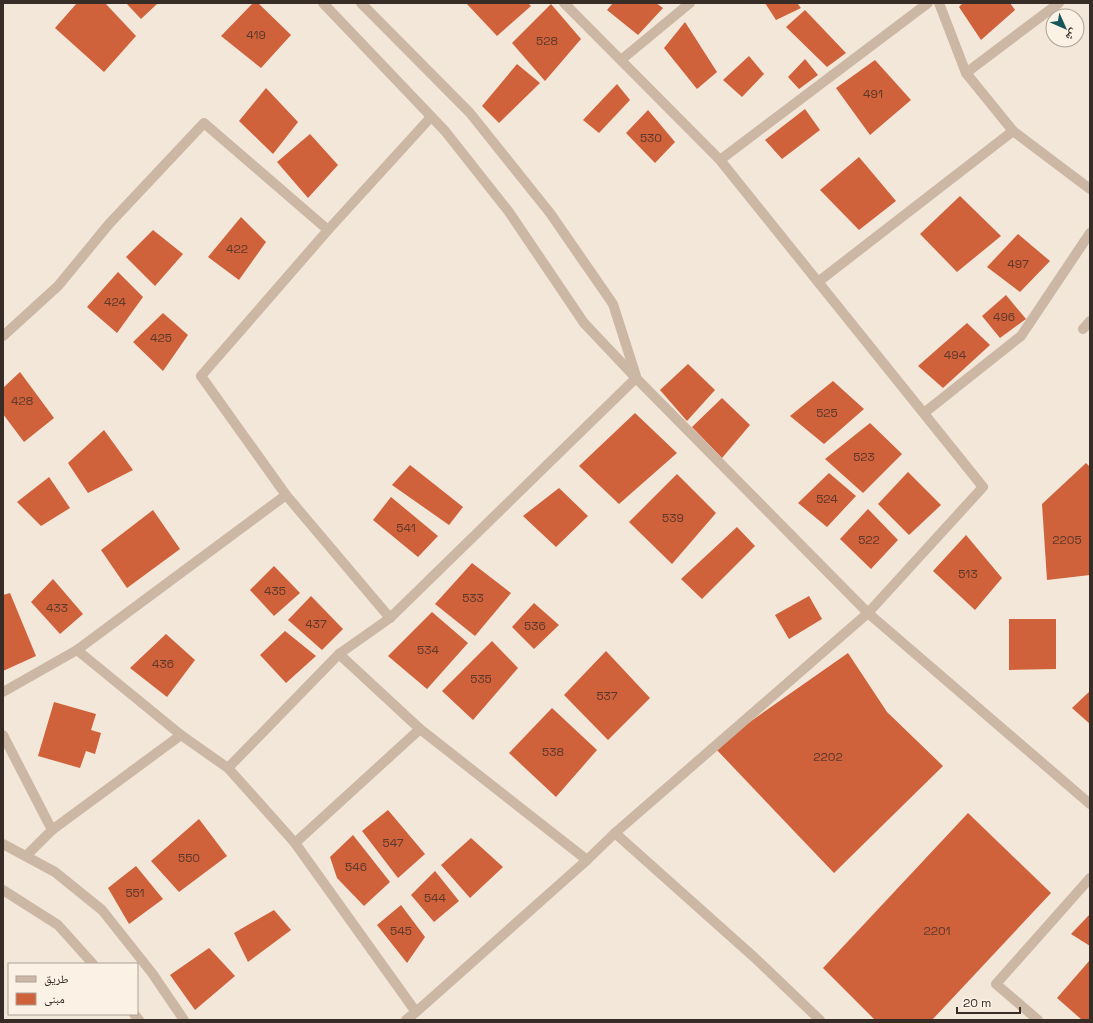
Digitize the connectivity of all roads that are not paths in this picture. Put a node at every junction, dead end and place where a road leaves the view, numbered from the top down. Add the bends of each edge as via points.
1 (323, 3) edge
2 (361, 3) edge
3 (564, 3) edge
4 (690, 3) edge
5 (928, 3) edge
6 (939, 3) edge
7 (1059, 3) edge
8 (621, 60) junction
9 (966, 73) junction
10 (431, 117) junction
11 (1013, 131) junction
12 (720, 160) junction
13 (1090, 188) edge
14 (328, 230) junction
15 (1090, 233) edge
16 (818, 282) junction
17 (1090, 321) edge
18 (1083, 329) dead end
19 (3, 336) edge
20 (636, 378) junction
21 (924, 413) junction
22 (286, 496) junction
23 (868, 613) junction
24 (390, 618) junction
25 (77, 650) junction
26 (339, 654) junction
27 (3, 692) edge
28 (420, 729) junction
29 (3, 735) edge
30 (181, 735) junction
31 (228, 768) junction
32 (1090, 804) edge
33 (52, 830) junction
34 (615, 833) junction
35 (295, 843) junction
36 (3, 844) edge
37 (26, 856) junction
38 (587, 860) junction
39 (1090, 878) edge
40 (3, 890) edge
41 (92, 963) edge
42 (416, 1012) junction
43 (184, 1020) edge
44 (406, 1020) edge
45 (820, 1020) edge
46 (1038, 1020) edge

1 - 10 street
2 - 20 street via 470,112 550,213 613,304
3 - 8 street
4 - 8 street
5 - 12 street
6 - 9 street
7 - 9 street
8 - 12 street
9 - 11 street
10 - 14 street
10 - 20 street via 510,212 584,323
11 - 13 street
11 - 16 street
12 - 16 street
14 - 19 street via 204,123 110,224 58,286
14 - 22 street via 201,376
15 - 21 street via 1021,336
16 - 21 street
17 - 18 street
20 - 23 street
20 - 24 street
21 - 23 street via 983,487
22 - 24 street
22 - 25 street
23 - 32 street
23 - 34 street
24 - 26 street
25 - 27 street
25 - 30 street
26 - 28 street
26 - 31 street
28 - 35 street
28 - 38 street
29 - 33 street
30 - 31 street
30 - 33 street
31 - 35 street
33 - 37 street
34 - 38 street
34 - 45 street
35 - 42 street
36 - 37 street
37 - 43 street via 55,872 102,910 152,973
38 - 42 street
39 - 46 street via 996,984
40 - 41 street via 58,925
42 - 44 street

